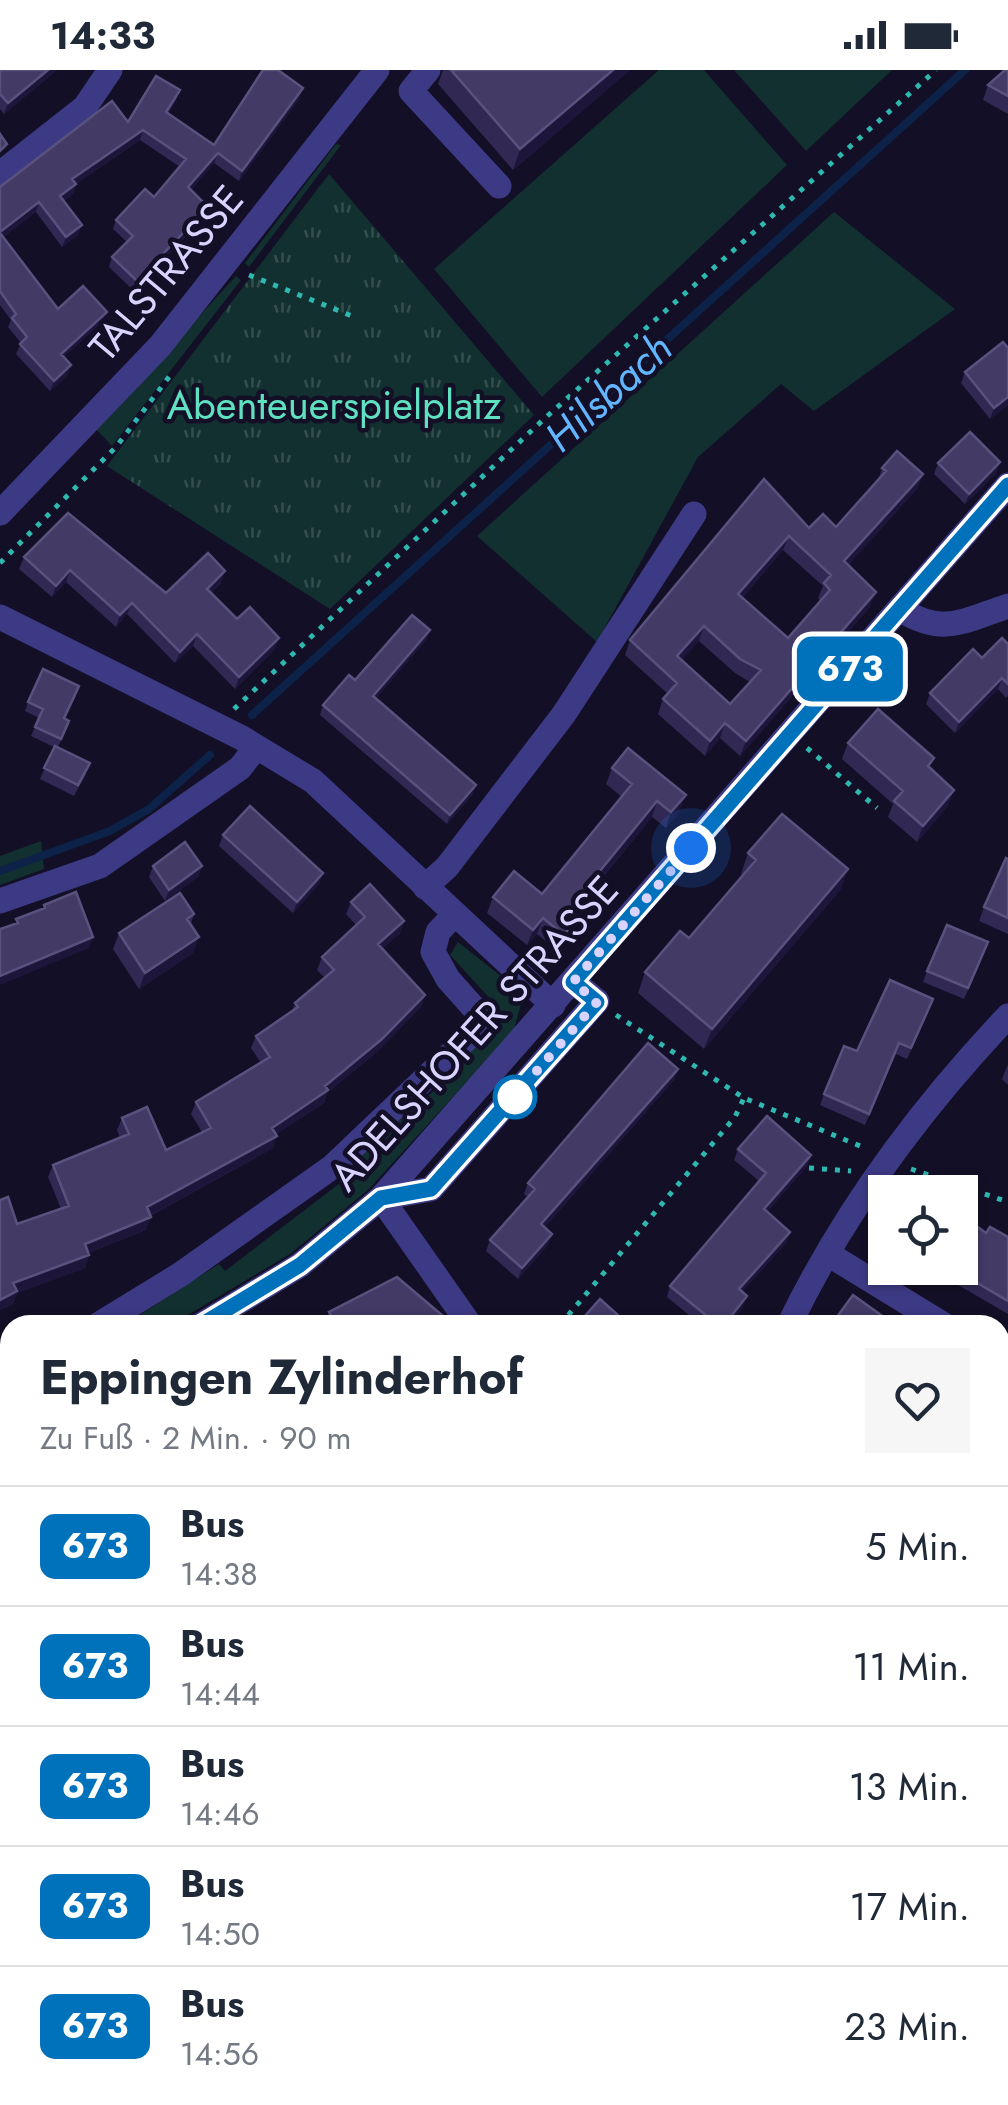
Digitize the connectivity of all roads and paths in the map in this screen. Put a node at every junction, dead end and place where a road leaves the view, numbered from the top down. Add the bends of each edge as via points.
1 (110, 70) edge
2 (380, 70) edge
3 (428, 70) edge
4 (936, 70) edge
5 (412, 91) junction
6 (0, 174) edge
7 (499, 186) dead end
8 (230, 261) junction
9 (352, 316) dead end
10 (1008, 485) edge
11 (0, 513) edge
12 (694, 514) dead end
13 (1008, 606) edge
14 (901, 610) junction
15 (0, 617) edge
16 (221, 728) junction
17 (792, 735) junction
18 (256, 747) junction
19 (877, 808) dead end
20 (424, 887) junction
21 (0, 901) edge
22 (454, 915) junction
23 (573, 982) junction
24 (597, 1002) junction
25 (553, 1006) junction
26 (1008, 1016) edge
27 (744, 1098) junction
28 (890, 1160) junction
29 (810, 1168) edge
30 (854, 1172) dead end
31 (381, 1198) junction
32 (1008, 1202) edge
33 (828, 1254) junction
34 (114, 1315) edge
35 (218, 1315) edge
36 (463, 1315) edge
37 (568, 1315) edge
38 (794, 1315) edge
39 (928, 1315) edge

1 - 6 street via 85,106
2 - 5 street
2 - 8 street, TALSTRASSE
3 - 5 street
4 - 16 path via 544,419 228,714
5 - 7 street
8 - 9 path
8 - 11 street, TALSTRASSE via 160,346
10 - 14 street, ADELSHOFER STRASSE
12 - 20 street via 564,714 447,867
13 - 14 street via 927,626
14 - 17 street, ADELSHOFER STRASSE
15 - 16 street
16 - 18 street
17 - 19 path
17 - 23 street, ADELSHOFER STRASSE
18 - 20 street via 313,781
18 - 21 street via 240,768 100,866
20 - 22 street
22 - 25 street
22 - 34 street via 438,932 433,952 481,1016 475,1031 332,1167
23 - 24 street
23 - 25 street, ADELSHOFER STRASSE
24 - 27 path
24 - 31 street via 431,1189
25 - 31 street, ADELSHOFER STRASSE
26 - 28 street via 945,1082
27 - 28 path
27 - 37 path
28 - 32 path
28 - 33 street
29 - 30 path
31 - 35 street, ADELSHOFER STRASSE via 300,1265
31 - 36 street
33 - 38 street
33 - 39 street

